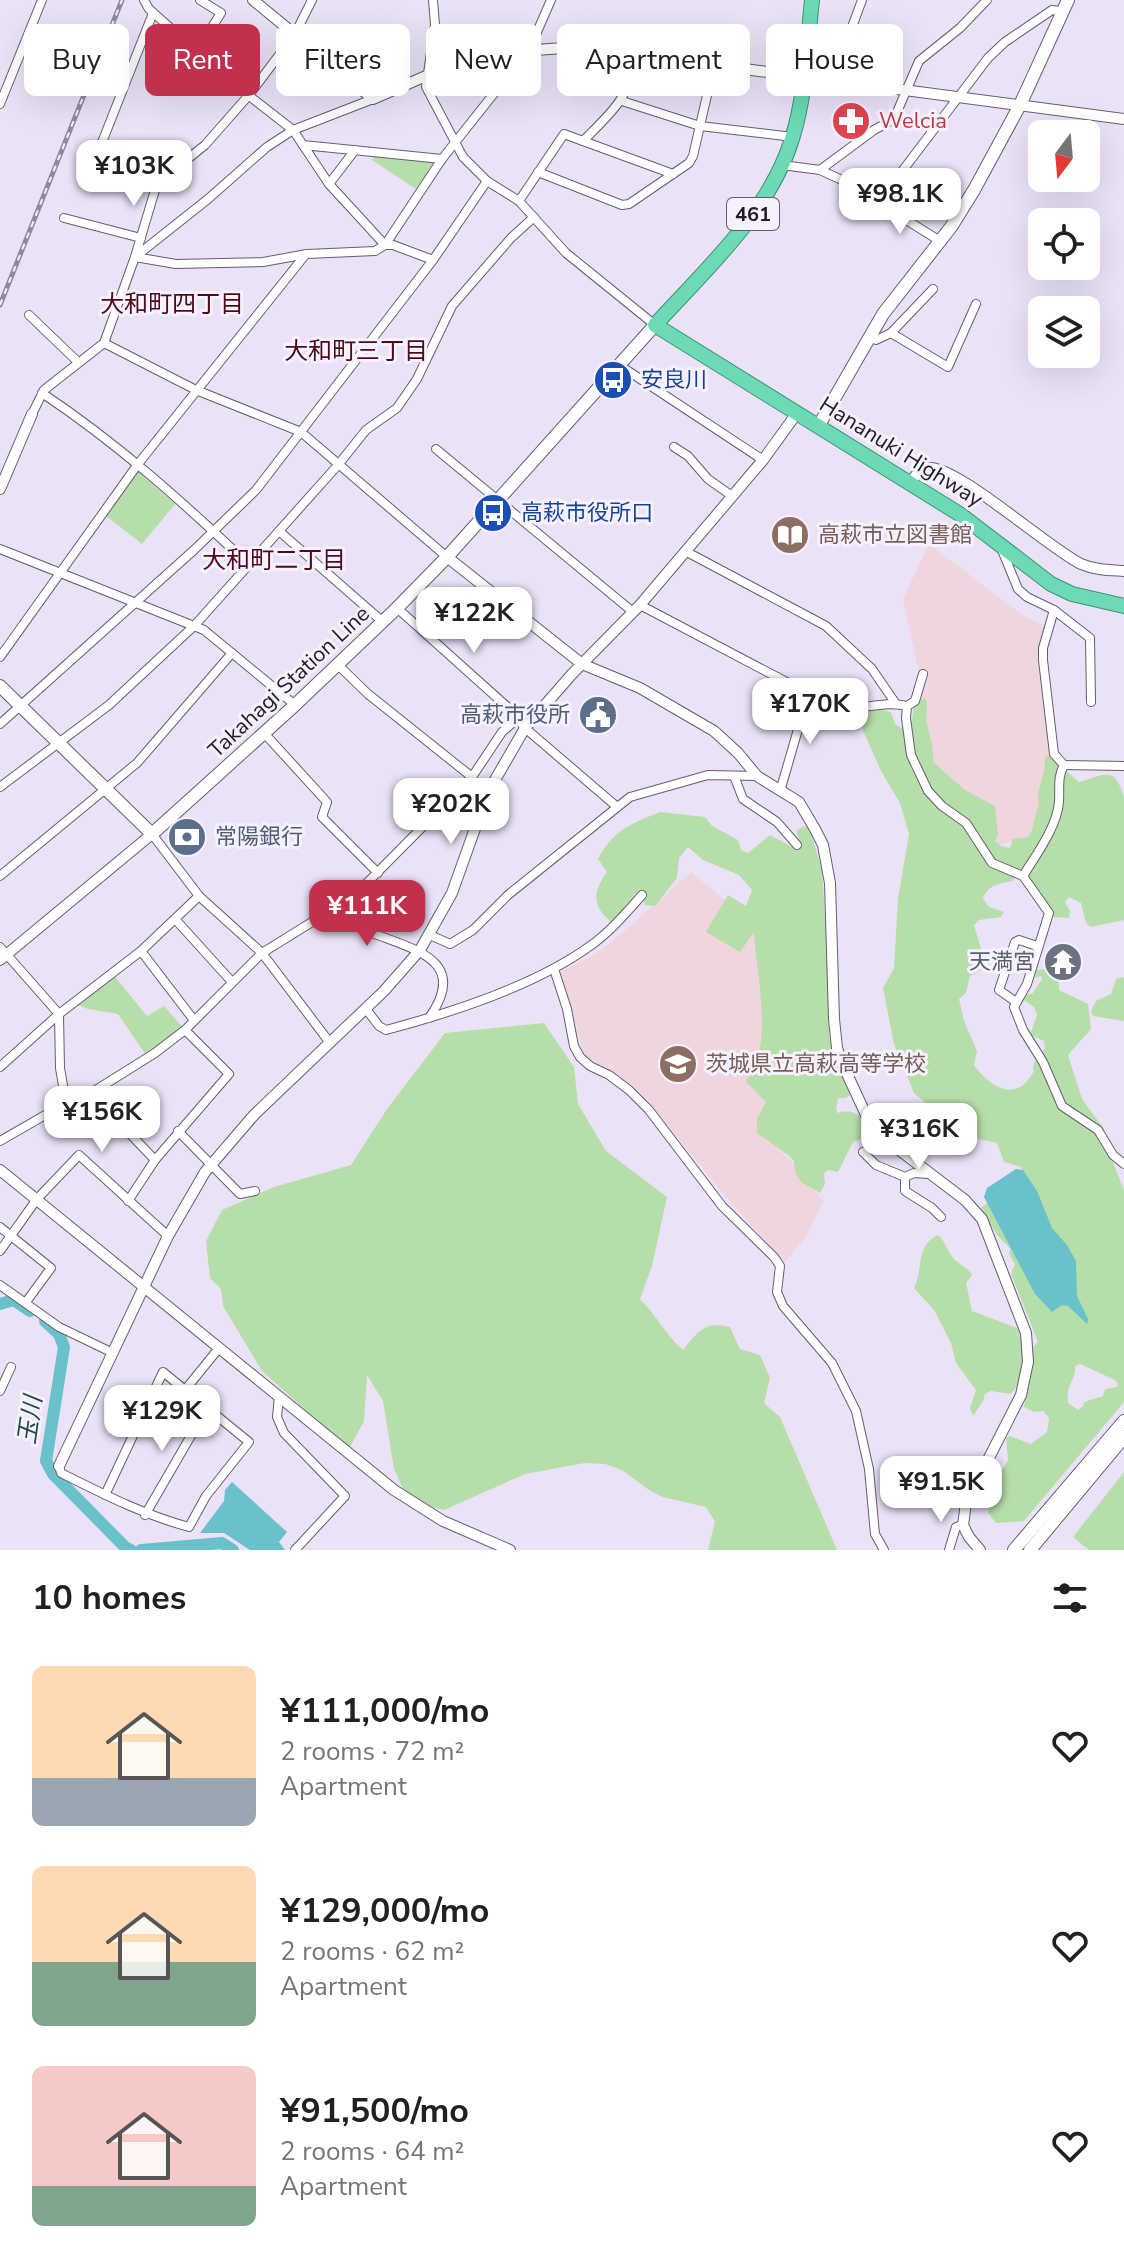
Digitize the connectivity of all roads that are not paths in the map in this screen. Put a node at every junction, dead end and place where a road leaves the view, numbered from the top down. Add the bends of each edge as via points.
1 (42, 0) edge
2 (144, 0) edge
3 (200, 0) edge
4 (253, 0) edge
5 (312, 0) edge
6 (433, 0) edge
7 (551, 0) edge
8 (812, 0) edge
9 (862, 0) edge
10 (987, 0) edge
11 (1064, 6) edge
12 (153, 13) junction
13 (166, 24) edge
14 (214, 24) edge
15 (283, 24) edge
16 (300, 24) edge
17 (435, 24) edge
18 (540, 24) edge
19 (810, 24) edge
20 (853, 24) edge
21 (276, 59) edge
22 (426, 76) edge
23 (260, 80) edge
24 (4, 82) edge
25 (903, 90) edge
26 (907, 90) junction
27 (248, 96) edge
28 (250, 96) edge
29 (369, 96) edge
30 (431, 96) edge
31 (491, 96) edge
32 (625, 96) edge
33 (707, 96) edge
34 (801, 96) edge
35 (959, 96) junction
36 (373, 99) junction
37 (622, 101) junction
38 (0, 104) edge
39 (1020, 105) junction
40 (1124, 119) edge
41 (700, 126) junction
42 (293, 130) junction
43 (793, 137) junction
44 (583, 141) junction
45 (454, 142) junction
46 (303, 145) junction
47 (99, 150) dead end
48 (355, 150) junction
49 (442, 159) junction
50 (782, 165) junction
51 (820, 170) junction
52 (538, 172) junction
53 (673, 174) junction
54 (487, 181) junction
55 (329, 184) junction
56 (519, 201) junction
57 (878, 203) junction
58 (534, 217) junction
59 (64, 218) dead end
60 (141, 238) junction
61 (940, 241) junction
62 (385, 245) junction
63 (307, 254) junction
64 (135, 257) junction
65 (433, 260) junction
66 (933, 289) dead end
67 (976, 304) dead end
68 (29, 315) dead end
69 (655, 325) junction
70 (891, 333) junction
71 (869, 335) junction
72 (104, 343) junction
73 (78, 362) junction
74 (619, 365) junction
75 (196, 390) junction
76 (42, 393) junction
77 (797, 413) junction
78 (32, 414) joint
79 (819, 425) junction
80 (301, 432) junction
81 (674, 447) dead end
82 (436, 449) dead end
83 (763, 460) junction
84 (138, 464) junction
85 (338, 465) junction
86 (910, 483) junction
87 (0, 489) edge
88 (732, 496) junction
89 (496, 500) junction
90 (214, 531) junction
91 (279, 531) junction
92 (1001, 546) junction
93 (0, 549) edge
94 (685, 551) junction
95 (447, 557) junction
96 (248, 564) junction
97 (1124, 571) edge
98 (59, 573) junction
99 (134, 602) junction
100 (1124, 606) edge
101 (397, 608) junction
102 (637, 608) junction
103 (1054, 610) junction
104 (383, 622) junction
105 (194, 626) junction
106 (232, 653) junction
107 (0, 657) edge
108 (582, 664) junction
109 (338, 665) junction
110 (923, 674) dead end
111 (0, 686) edge
112 (808, 695) junction
113 (1091, 702) dead end
114 (896, 704) junction
115 (20, 705) junction
116 (295, 705) junction
117 (907, 706) junction
118 (517, 719) junction
119 (0, 724) edge
120 (525, 728) junction
121 (264, 733) junction
122 (59, 744) junction
123 (1064, 765) junction
124 (1124, 766) edge
125 (734, 776) junction
126 (757, 776) junction
127 (472, 777) junction
128 (2, 784) edge
129 (781, 788) junction
130 (106, 789) junction
131 (616, 806) junction
132 (152, 834) junction
133 (797, 845) dead end
134 (378, 873) junction
135 (0, 876) edge
136 (1023, 876) junction
137 (642, 895) dead end
138 (199, 896) junction
139 (333, 908) junction
140 (175, 919) junction
141 (430, 935) junction
142 (1037, 946) junction
143 (420, 950) junction
144 (141, 951) junction
145 (262, 953) junction
146 (2, 954) edge
147 (554, 969) junction
148 (232, 982) junction
149 (1016, 1002) junction
150 (366, 1009) junction
151 (59, 1014) junction
152 (429, 1018) junction
153 (193, 1019) junction
154 (185, 1030) junction
155 (330, 1043) junction
156 (0, 1067) edge
157 (91, 1093) junction
158 (66, 1103) junction
159 (178, 1131) junction
160 (0, 1141) edge
161 (863, 1152) dead end
162 (155, 1160) junction
163 (1124, 1164) edge
164 (211, 1165) junction
165 (0, 1170) edge
166 (929, 1174) junction
167 (905, 1177) junction
168 (255, 1191) dead end
169 (37, 1199) junction
170 (128, 1201) junction
171 (941, 1217) dead end
172 (0, 1227) edge
173 (10, 1236) junction
174 (168, 1236) junction
175 (0, 1251) edge
176 (0, 1285) edge
177 (144, 1288) junction
178 (26, 1302) junction
179 (219, 1348) junction
180 (113, 1353) junction
181 (11, 1367) dead end
182 (185, 1390) junction
183 (0, 1391) edge
184 (279, 1396) junction
185 (207, 1408) junction
186 (1123, 1428) edge
187 (59, 1466) joint
188 (105, 1495) junction
189 (145, 1515) junction
190 (963, 1525) junction
191 (295, 1550) edge
192 (510, 1550) edge
193 (884, 1550) edge
194 (949, 1550) edge
195 (980, 1550) edge
196 (1014, 1550) edge
197 (1030, 1550) edge

1 - 24 street
2 - 12 street
3 - 14 street via 221,13
4 - 15 street
5 - 16 street
6 - 17 street
7 - 18 street
8 - 19 highway, 461
9 - 20 street
10 - 26 street via 919,61
11 - 35 street via 1005,42
11 - 39 main road
12 - 13 street
12 - 47 street
21 - 23 street
22 - 36 street
24 - 38 street
25 - 26 street
26 - 35 street
26 - 51 street via 894,119
27 - 60 street via 205,145 161,182
28 - 42 street
29 - 36 street
30 - 45 street
31 - 45 street
32 - 37 street
33 - 41 street
34 - 43 highway, 461
35 - 39 street
35 - 57 street
36 - 42 street
37 - 41 street
37 - 44 street
39 - 40 street
39 - 61 main road
41 - 43 street
41 - 53 street via 693,156
42 - 46 street
42 - 64 street
43 - 50 highway, 461
44 - 52 street via 564,134
44 - 53 street
45 - 49 street
45 - 54 street
46 - 48 street
46 - 55 street
48 - 49 street
48 - 55 street
49 - 62 street
50 - 51 street
50 - 69 highway, 461 via 743,226
51 - 57 street
52 - 53 street via 622,205
52 - 56 street
54 - 56 street
54 - 65 street
55 - 62 street
56 - 58 street
57 - 61 street
58 - 69 street via 566,253
58 - 85 street via 452,306 397,408 366,430
59 - 60 street
60 - 64 street
61 - 71 main road
62 - 63 street via 375,251
62 - 65 street
63 - 64 street via 263,262 176,264
63 - 75 street
64 - 72 street
65 - 80 street
66 - 70 street
67 - 70 street via 948,367
68 - 73 street
69 - 74 main road, Takahagi Station Line
69 - 77 highway, Hananuki Highway
70 - 71 street via 876,340
71 - 79 main road
72 - 73 street
72 - 75 street
73 - 76 street
74 - 83 street
74 - 89 main road, Takahagi Station Line
75 - 80 street
75 - 84 street
76 - 78 street
76 - 84 street
77 - 79 highway, Hananuki Highway
77 - 83 street
78 - 87 street
79 - 86 highway, Hananuki Highway
80 - 85 street
80 - 90 street via 256,490
81 - 88 street
82 - 89 street
83 - 88 street
84 - 90 street
84 - 98 street
85 - 91 street
85 - 95 street
86 - 92 highway, Hananuki Highway
86 - 97 street via 922,470 941,470 1072,559 1098,570
88 - 94 street
89 - 95 main road, Takahagi Station Line
89 - 102 street
90 - 96 street
90 - 99 street
91 - 96 street
91 - 104 street
92 - 100 highway, Hananuki Highway via 1071,595
92 - 103 street via 1018,589
93 - 98 street
94 - 102 street
94 - 114 street via 826,626 872,669
95 - 101 main road, Takahagi Station Line
95 - 108 street
96 - 105 street
98 - 99 street
98 - 107 street
99 - 105 street
99 - 115 street
101 - 104 main road, Takahagi Station Line
101 - 118 street
102 - 108 street
102 - 112 street
103 - 113 street via 1090,638
103 - 123 street via 1043,660 1054,754
104 - 109 main road, Takahagi Station Line
105 - 106 street
105 - 122 street via 140,679
106 - 116 street
106 - 130 street via 146,754
108 - 120 street
108 - 126 street via 640,688 698,721 727,742
109 - 116 main road, Takahagi Station Line
109 - 127 street
110 - 117 street via 915,701
111 - 115 main road
112 - 114 street via 836,708
112 - 129 street
114 - 117 street
115 - 119 street
115 - 122 main road
116 - 121 main road, Takahagi Station Line
117 - 136 street via 911,755 928,791 966,823 992,863
118 - 120 street
118 - 127 street
120 - 131 street
120 - 141 street via 488,792 452,893
121 - 132 main road, Takahagi Station Line
121 - 134 street via 327,802 322,817
122 - 128 street
122 - 130 main road
123 - 124 street
123 - 136 street via 1051,826
125 - 126 street
125 - 131 street via 688,779
125 - 133 street via 743,799 777,822
126 - 129 street
127 - 134 street
129 - 166 street via 807,813 828,865 835,1035 842,1063 873,1130
130 - 132 main road
130 - 135 street
131 - 141 street via 466,935 450,944
132 - 138 street
132 - 146 street
134 - 139 street
136 - 142 street via 1049,913
137 - 147 street via 591,946
138 - 140 street
138 - 145 street
139 - 143 street via 370,932
139 - 145 street
140 - 144 street
140 - 148 street
141 - 143 street
142 - 149 street
142 - 149 street via 1019,940 1008,960 999,990
143 - 150 street
143 - 152 street via 432,958 444,987
144 - 151 street
144 - 153 street
145 - 148 street
145 - 155 street
146 - 151 street
147 - 152 street
147 - 193 street via 580,1057 639,1100 722,1206 780,1266 777,1292 783,1306 832,1363 856,1411 875,1534
148 - 153 street
149 - 163 street via 1023,1030 1062,1106 1098,1130
150 - 152 street via 386,1030
150 - 155 street
151 - 156 street
151 - 158 street
153 - 154 street
154 - 157 street
154 - 159 street via 229,1074
155 - 164 street via 254,1115
157 - 158 street
157 - 162 street
158 - 160 street
159 - 162 street
159 - 164 street
161 - 167 street via 876,1165
162 - 170 street
164 - 168 street via 240,1194
164 - 174 street
165 - 169 street
166 - 167 street
166 - 190 street via 982,1219 1028,1348 1021,1395 971,1491
167 - 171 street via 905,1191
169 - 170 street via 79,1155
169 - 173 street
169 - 177 street
170 - 174 street
172 - 173 street
173 - 175 street
173 - 178 street via 51,1268
174 - 177 street
176 - 178 street
177 - 179 street
177 - 180 street
178 - 180 street via 59,1327
179 - 182 street
179 - 184 street
180 - 187 street
181 - 183 street
182 - 185 street
182 - 188 street via 163,1372
184 - 191 street via 277,1417 284,1433 345,1496
184 - 192 street via 417,1506
185 - 189 street
185 - 189 street via 249,1442 189,1527
186 - 196 main road
186 - 197 main road
187 - 188 street via 61,1473
188 - 189 street
190 - 194 street via 956,1527
190 - 195 street

